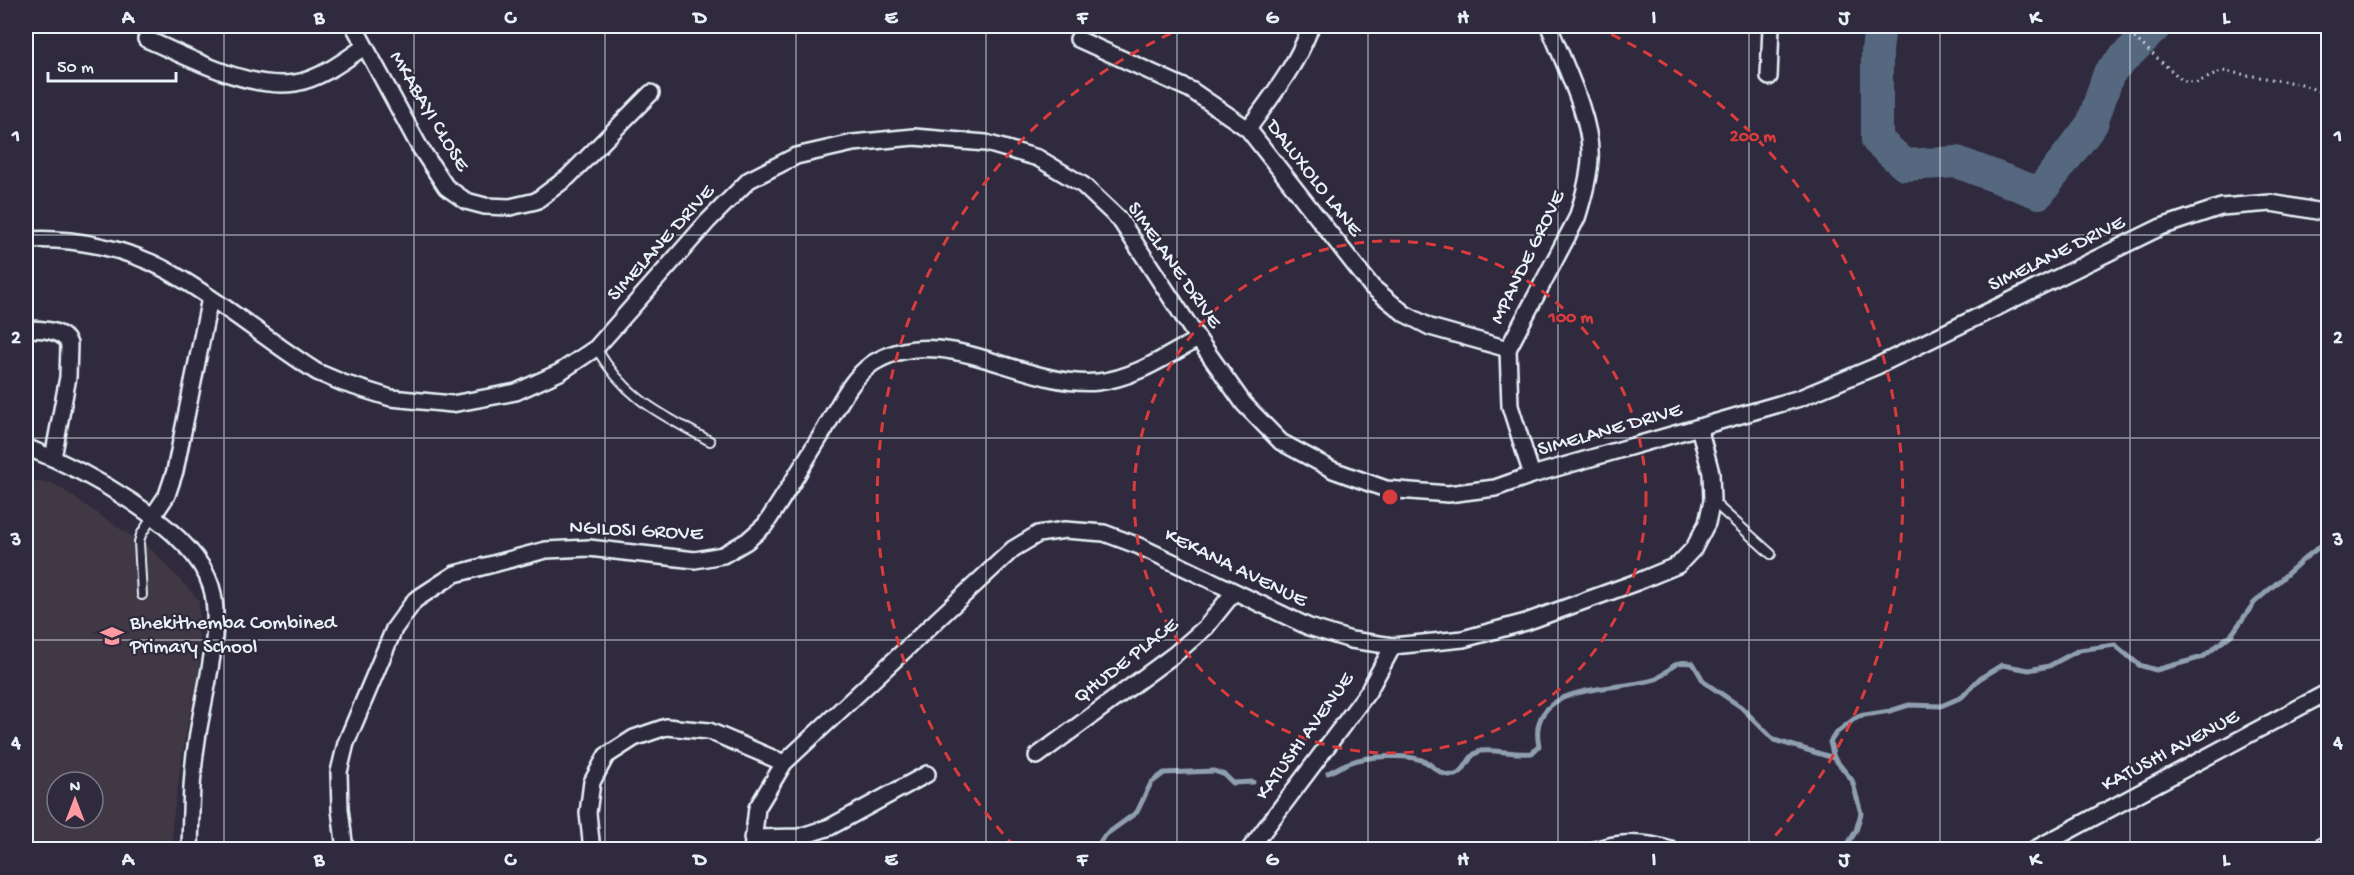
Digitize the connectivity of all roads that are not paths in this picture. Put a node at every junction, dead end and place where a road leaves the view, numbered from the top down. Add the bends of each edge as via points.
1 (354, 26) edge
2 (1311, 26) edge
3 (1549, 26) edge
4 (1771, 26) edge
5 (146, 39) dead end
6 (1078, 39) dead end
7 (364, 47) junction
8 (1769, 77) dead end
9 (651, 93) dead end
10 (1248, 129) junction
11 (2328, 213) edge
12 (26, 240) edge
13 (210, 298) junction
14 (26, 329) edge
15 (1198, 339) junction
16 (596, 348) junction
17 (1508, 349) junction
18 (1699, 428) junction
19 (710, 441) dead end
20 (26, 447) edge
21 (53, 458) junction
22 (1532, 476) junction
23 (1712, 501) junction
24 (153, 516) junction
25 (1770, 554) dead end
26 (1234, 592) junction
27 (142, 595) dead end
28 (1393, 646) junction
29 (2328, 692) edge
30 (1037, 756) dead end
31 (784, 763) junction
32 (927, 774) dead end
33 (752, 844) edge
34 (2328, 846) edge
35 (190, 849) edge
36 (345, 849) edge
37 (592, 849) edge
38 (1249, 849) edge
39 (1595, 849) edge
40 (1671, 849) edge
41 (2033, 849) edge
42 (2322, 849) edge

1 - 7 street, MKABAYI CLOSE
2 - 10 street via 1281,84
3 - 17 street, MPANDE GROVE via 1586,121 1590,157 1577,218
4 - 8 street
5 - 7 street via 229,74 264,82 296,83 330,69
6 - 10 street, DALUXOLO LANE via 1191,90
7 - 9 street, MKABAYI CLOSE via 446,187 466,201 485,206 510,207 536,201 568,177
10 - 17 street, DALUXOLO LANE via 1372,287 1405,314 1430,327
11 - 18 street, SIMELANE DRIVE via 2271,203 2231,206 2160,227 1877,366 1800,398
12 - 13 street, SIMELANE DRIVE via 64,241 131,255 167,270
13 - 16 street, SIMELANE DRIVE via 317,372 391,398 452,404 516,392 560,372
13 - 24 street via 175,471 167,495
14 - 21 street via 61,335 69,344 68,377
15 - 16 street, SIMELANE DRIVE via 1120,220 1083,185 1038,158 986,142 914,136 853,142 796,156 749,180
15 - 22 street, SIMELANE DRIVE via 1244,404 1281,442 1333,470 1386,489 1448,494 1495,488
15 - 36 street, NGILOSI GROVE via 1141,371 1099,382 1057,381 946,349 904,350 872,364 850,385 765,525 723,555 696,560 589,548 546,550 455,574 415,600 394,629 346,743 339,772
16 - 19 lane via 625,388 648,406
17 - 22 street, MPANDE GROVE via 1510,406
18 - 22 street, SIMELANE DRIVE
18 - 23 street, KEKANA AVENUE via 1711,473
20 - 21 street
21 - 24 street
23 - 25 lane
23 - 28 street, KEKANA AVENUE via 1707,523 1694,548 1678,565 1526,622 1463,639
24 - 27 lane via 139,542
24 - 35 street via 172,531 204,570 212,587 215,612 193,771
26 - 28 street, KEKANA AVENUE via 1309,627 1351,640
26 - 30 street, QHUDE PLACE via 1206,627 1174,654
26 - 31 street, KEKANA AVENUE via 1104,532 1065,530 1038,534 1013,549
28 - 38 street, KATUSHI AVENUE via 1368,692
29 - 41 street, KATUSHI AVENUE
31 - 33 street, KEKANA AVENUE via 757,808
31 - 37 street via 709,731 666,727 634,738 606,756 592,782 588,813
32 - 33 street, KEKANA AVENUE via 830,827 799,837
34 - 42 street
39 - 40 street via 1625,843

